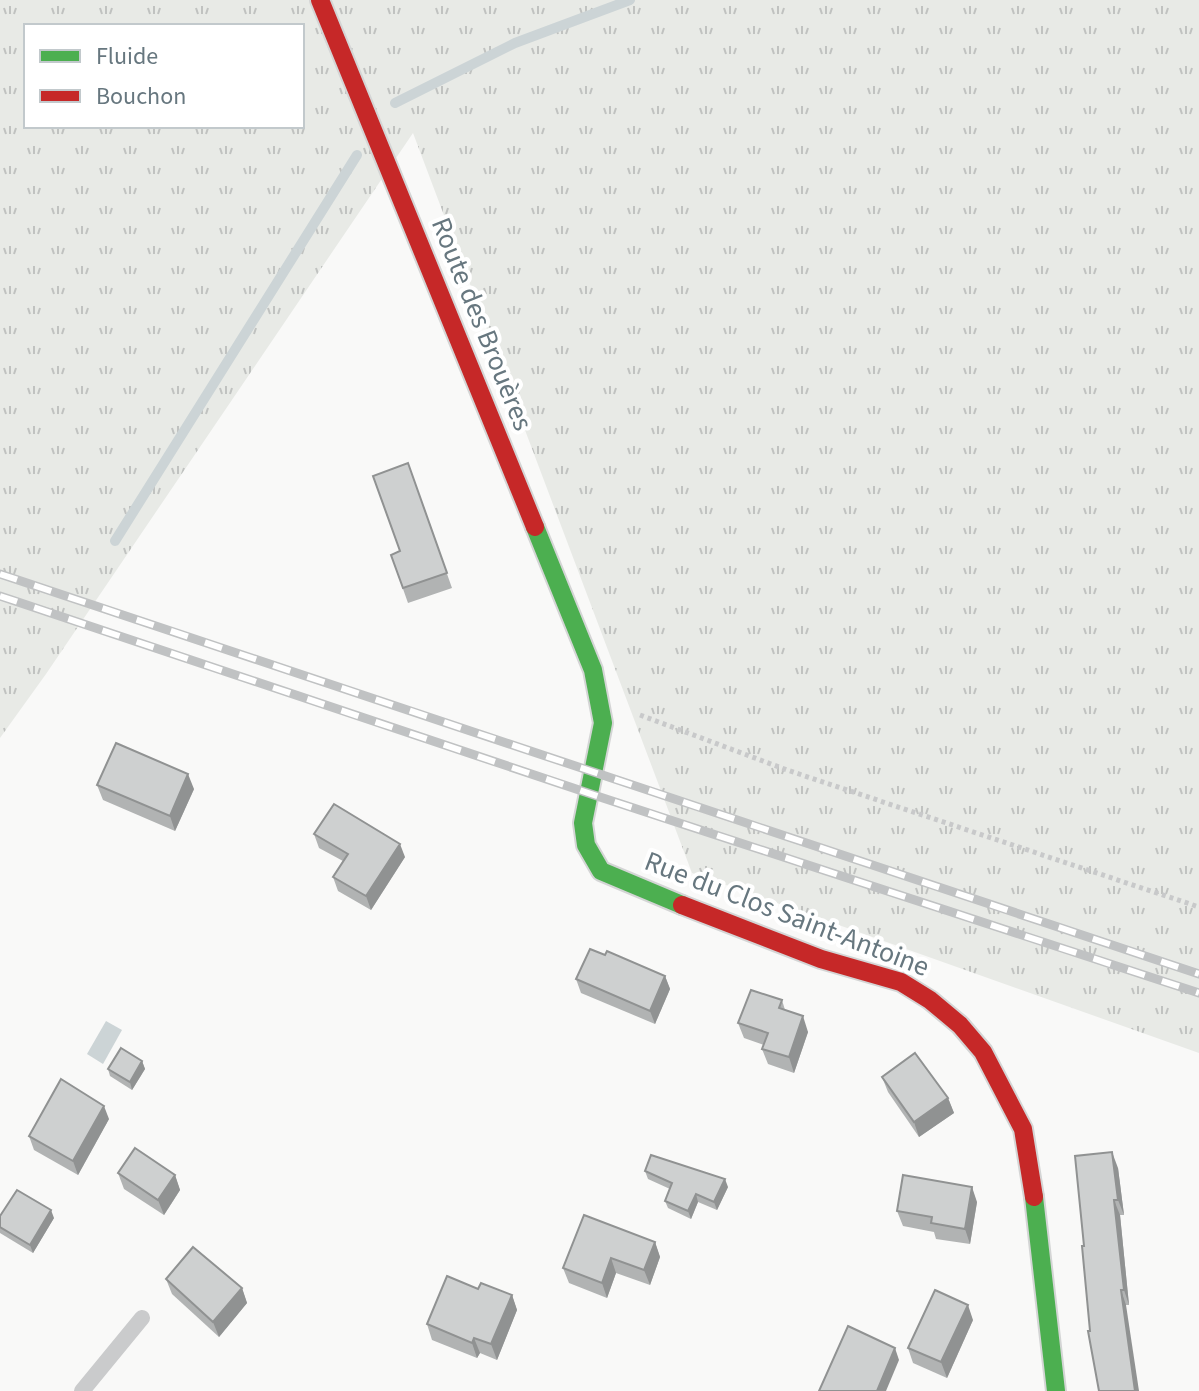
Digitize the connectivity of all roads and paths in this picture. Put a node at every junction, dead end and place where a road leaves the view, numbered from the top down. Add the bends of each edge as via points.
1 (320, 0) edge
2 (593, 670) joint
3 (600, 699) junction
4 (1199, 907) edge
5 (142, 1318) dead end
6 (82, 1391) edge
7 (1056, 1391) edge

1 - 2 street, Route des Brouères
2 - 3 street, Rue du Clos Saint-Antoine
3 - 4 path via 787,770
3 - 7 street, Rue du Clos Saint-Antoine via 603,723 583,823 586,845 601,871 821,959 901,982 960,1025 983,1052 1023,1129
5 - 6 lane

